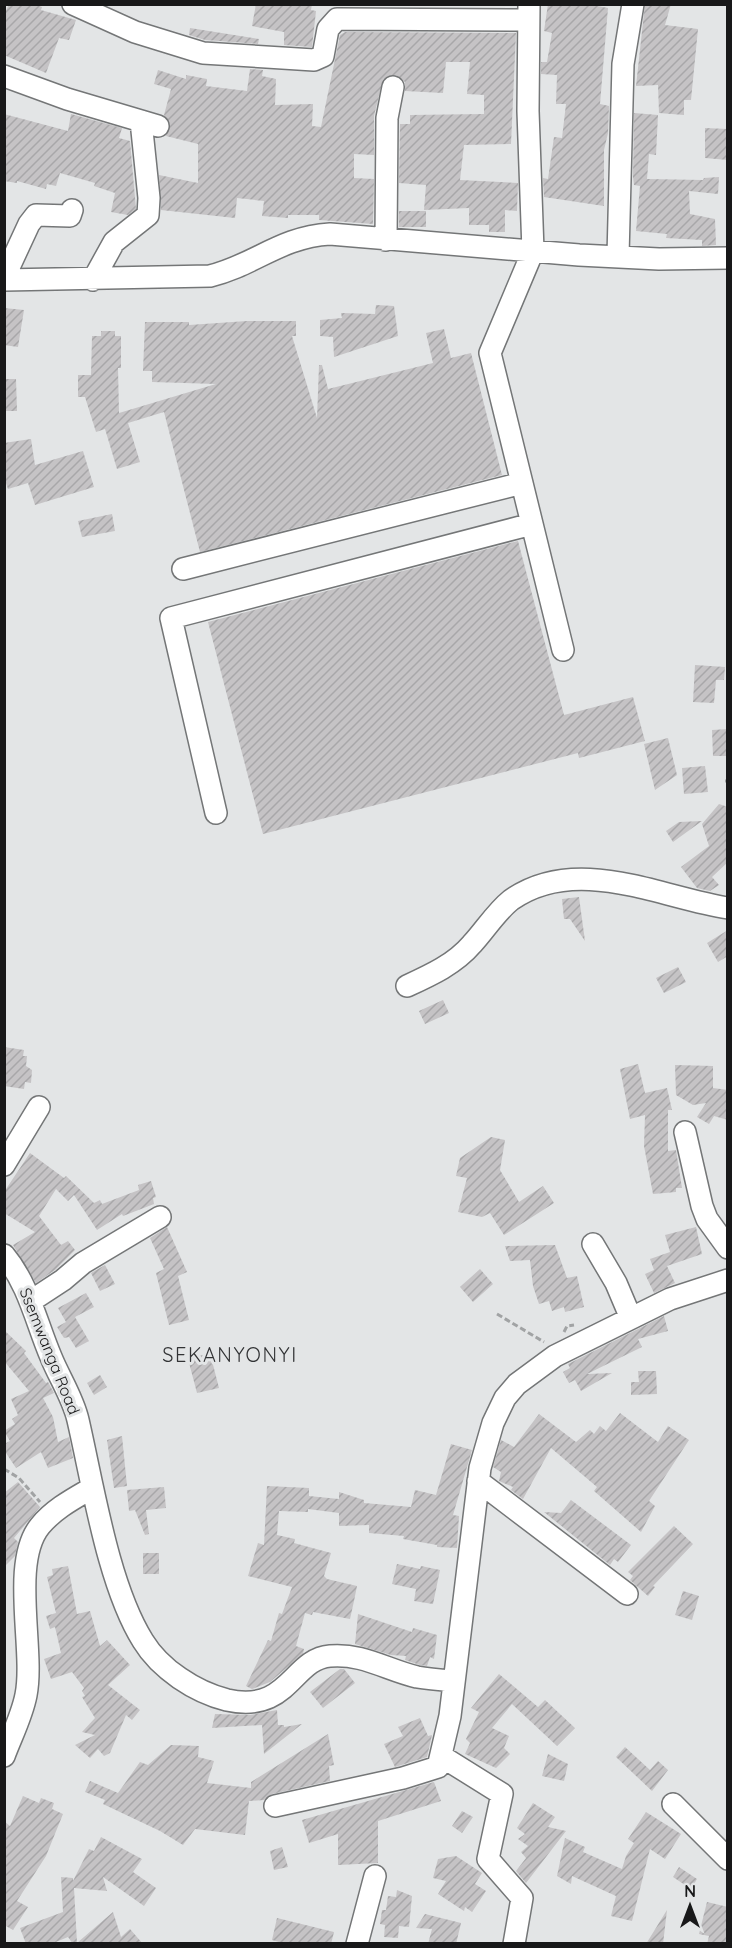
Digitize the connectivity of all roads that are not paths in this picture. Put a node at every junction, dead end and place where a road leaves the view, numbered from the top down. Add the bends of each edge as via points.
1 (73, 4) edge
2 (633, 4) edge
3 (529, 12) edge
4 (4, 76) edge
5 (393, 87) dead end
6 (72, 210) dead end
7 (386, 240) junction
8 (533, 251) junction
9 (618, 256) junction
10 (728, 258) edge
11 (4, 279) edge
12 (93, 280) junction
13 (522, 483) junction
14 (532, 524) junction
15 (183, 569) dead end
16 (563, 650) dead end
17 (216, 813) dead end
18 (728, 908) edge
19 (407, 986) dead end
20 (39, 1107) dead end
21 (685, 1132) dead end
22 (4, 1165) edge
23 (160, 1217) dead end
24 (593, 1244) dead end
25 (728, 1248) edge
26 (4, 1255) edge
27 (728, 1280) edge
28 (31, 1301) junction
29 (630, 1317) junction
30 (478, 1481) junction
31 (92, 1488) junction
32 (627, 1594) dead end
33 (453, 1682) junction
34 (6, 1747) edge
35 (441, 1756) junction
36 (673, 1804) dead end
37 (275, 1806) dead end
38 (728, 1859) edge
39 (375, 1876) dead end
40 (357, 1944) edge
41 (514, 1944) edge

1 - 3 street via 135,32 203,53 314,60 323,56 328,29 336,19
2 - 9 street via 624,64
3 - 8 street
4 - 12 street via 150,123 148,214 114,242
5 - 7 street via 387,118
6 - 11 street via 70,216 36,215
7 - 8 street
7 - 12 street via 330,234 307,236 210,276
8 - 9 street
8 - 13 street via 490,352
9 - 10 street
11 - 12 street
13 - 14 street
13 - 15 street
14 - 16 street
14 - 17 street via 171,618
18 - 19 street via 613,880 583,879 534,887 510,901 454,962
20 - 22 street
21 - 25 street via 702,1206
23 - 28 street via 83,1263
24 - 29 street
26 - 28 street, Ssemwanga Road via 18,1270
27 - 29 street
28 - 31 street, Ssemwanga Road via 50,1356 78,1416
29 - 30 street via 555,1356 518,1384 493,1423
30 - 32 street
30 - 33 street
31 - 33 street, Ssemwanga Road via 127,1608 143,1642 177,1676 205,1693 228,1700 265,1700 316,1660 327,1656 373,1660 416,1677
31 - 34 street via 51,1514 38,1528 28,1562 24,1597 26,1695
33 - 35 street
35 - 37 street via 438,1767 423,1772
35 - 41 street via 502,1794 489,1859 522,1898
36 - 38 street
39 - 40 street

